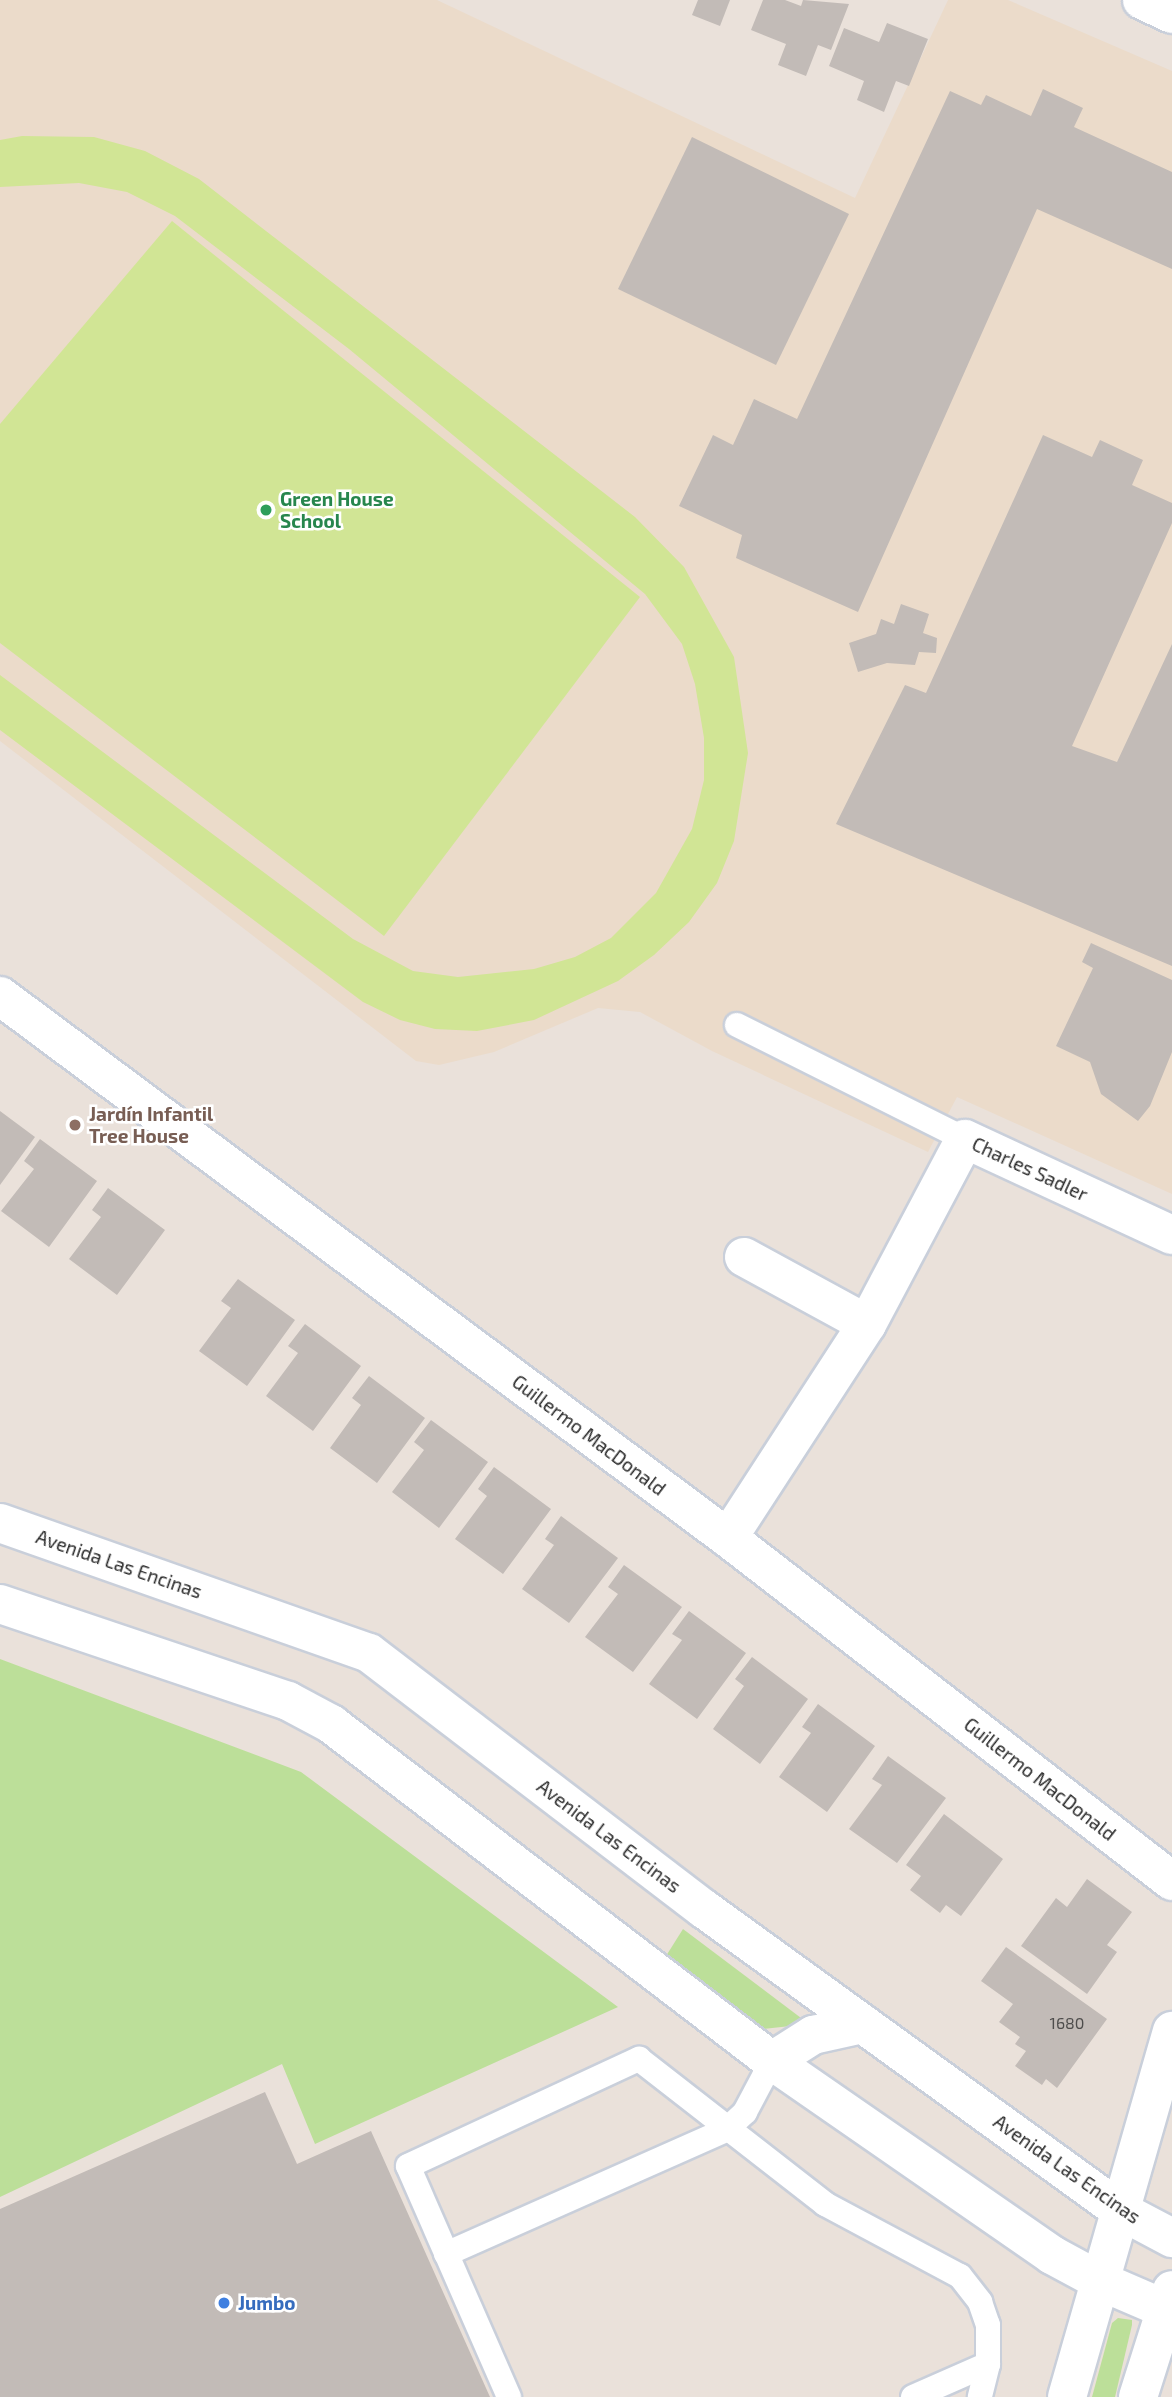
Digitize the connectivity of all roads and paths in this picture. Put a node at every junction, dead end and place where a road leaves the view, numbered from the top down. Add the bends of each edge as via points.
1 (1143, 0) edge
2 (1172, 14) edge
3 (0, 996) edge
4 (737, 1025) dead end
5 (965, 1139) junction
6 (1172, 1235) edge
7 (744, 1257) dead end
8 (867, 1324) junction
9 (0, 1523) edge
10 (728, 1538) junction
11 (0, 1604) edge
12 (1172, 1881) edge
13 (863, 2024) junction
14 (1172, 2032) edge
15 (772, 2061) junction
16 (726, 2130) junction
17 (1121, 2211) junction
18 (1172, 2238) edge
19 (446, 2254) junction
20 (1100, 2281) junction
21 (1170, 2304) edge
22 (988, 2364) junction
23 (509, 2397) edge
24 (913, 2397) edge
25 (980, 2397) edge
26 (1067, 2397) edge
27 (1138, 2397) edge

1 - 2 street
3 - 10 street, Guillermo MacDonald
4 - 5 lane
5 - 6 street, Charles Sadler
5 - 8 street, Charles Sadler
7 - 8 street
8 - 10 street, Charles Sadler
9 - 13 street, Avenida Las Encinas via 369,1653 704,1909
10 - 12 street, Guillermo MacDonald
11 - 15 street via 309,1710
13 - 15 street via 813,2035
13 - 17 street, Avenida Las Encinas
14 - 17 street
15 - 16 lane via 745,2112
15 - 20 street via 1052,2255
16 - 19 lane
16 - 19 lane via 639,2059 408,2166
16 - 22 lane via 825,2204 960,2276 980,2302 988,2325
17 - 18 street, Avenida Las Encinas
17 - 20 street
19 - 23 lane
20 - 21 street
20 - 26 street
21 - 27 street
22 - 24 lane
22 - 25 lane

